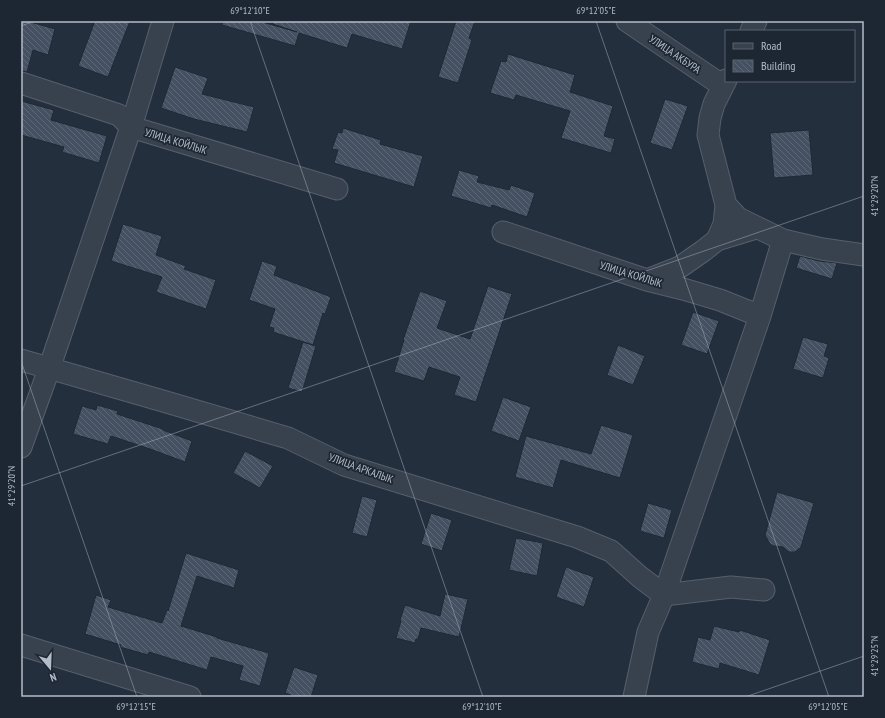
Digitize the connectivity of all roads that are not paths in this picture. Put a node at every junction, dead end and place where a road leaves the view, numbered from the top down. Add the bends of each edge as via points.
1 (163, 21) edge
2 (627, 21) edge
3 (756, 21) edge
4 (752, 30) edge
5 (21, 83) edge
6 (724, 83) edge
7 (131, 128) junction
8 (337, 189) dead end
9 (726, 205) junction
10 (756, 228) junction
11 (503, 232) dead end
12 (717, 240) junction
13 (783, 240) junction
14 (864, 255) edge
15 (647, 280) junction
16 (760, 316) junction
17 (21, 360) edge
18 (49, 369) junction
19 (21, 447) edge
20 (764, 590) dead end
21 (664, 595) junction
22 (21, 645) edge
23 (190, 697) edge
24 (634, 697) edge

1 - 7 street
2 - 6 street, УЛИЦА АКБУРА
3 - 4 street
5 - 7 street, УЛИЦА КОЙЛЫК via 119,114
6 - 9 street via 714,104 708,135
7 - 8 street, УЛИЦА КОЙЛЫК
7 - 18 street
9 - 10 street via 738,218
9 - 12 street via 724,224
10 - 12 street
10 - 13 street
11 - 15 street, УЛИЦА КОЙЛЫК
12 - 15 street via 680,267
13 - 14 street
13 - 16 street
15 - 16 street, УЛИЦА КОЙЛЫК via 720,300
16 - 21 street
17 - 18 street, УЛИЦА АРКАЛЫК
18 - 19 street
18 - 21 street, УЛИЦА АРКАЛЫК via 288,438 344,465 577,537 611,551
20 - 21 street via 731,587
21 - 24 street via 648,632
22 - 23 street

